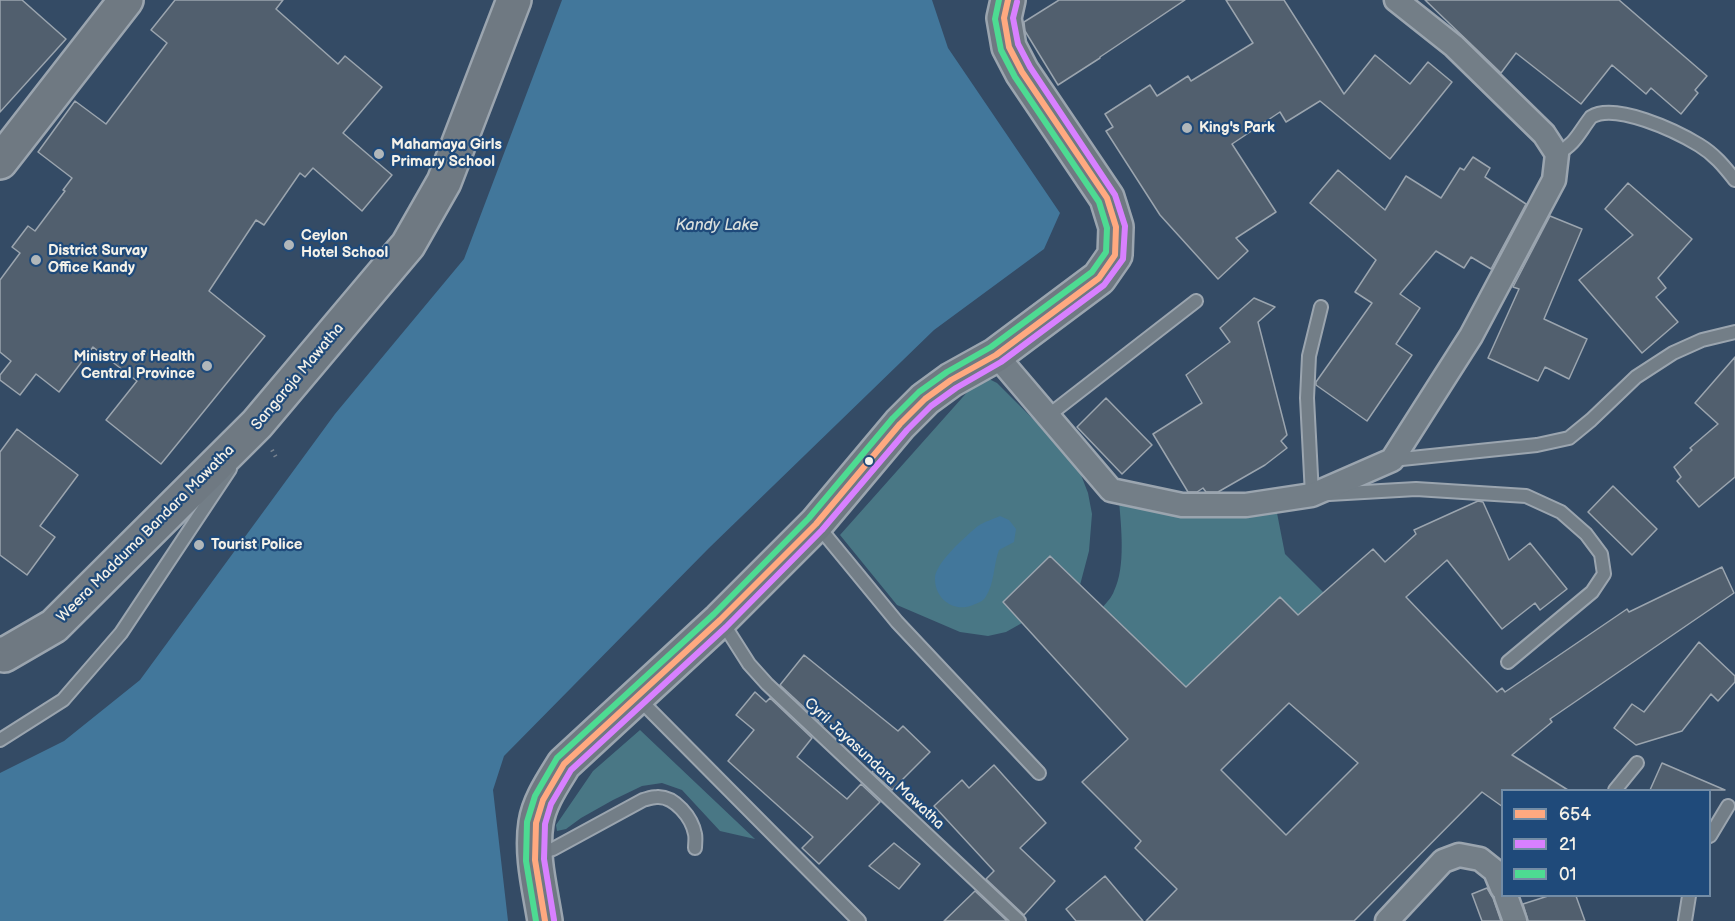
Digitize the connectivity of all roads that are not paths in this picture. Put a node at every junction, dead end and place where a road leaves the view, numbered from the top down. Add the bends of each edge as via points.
1 (126, 0) edge
2 (514, 0) edge
3 (1008, 0) edge
4 (1396, 0) edge
5 (1557, 154) junction
6 (0, 162) edge
7 (1735, 180) edge
8 (1196, 302) dead end
9 (1321, 307) dead end
10 (1735, 332) edge
11 (996, 355) junction
12 (1049, 415) junction
13 (256, 424) junction
14 (1392, 460) junction
15 (1312, 495) junction
16 (816, 524) junction
17 (720, 620) junction
18 (0, 654) edge
19 (1508, 662) dead end
20 (638, 698) junction
21 (0, 740) edge
22 (1636, 763) dead end
23 (1039, 773) dead end
24 (1616, 789) edge
25 (1728, 806) dead end
26 (1711, 834) edge
27 (695, 848) dead end
28 (535, 855) junction
29 (1501, 883) edge
30 (1689, 897) edge
31 (545, 921) edge
32 (859, 921) edge
33 (1019, 921) edge
34 (1387, 921) edge
35 (1686, 921) edge

1 - 6 main road
2 - 13 main road, Sangaraja Mawatha via 444,182 408,245
3 - 11 main road via 1004,18 1009,47 1107,198 1116,227 1114,255 1099,278
4 - 5 street via 1454,46 1544,134
5 - 7 lane via 1579,137 1591,117 1620,113 1699,145
5 - 14 street via 1554,180 1471,336
8 - 12 lane
9 - 15 lane via 1309,356
10 - 14 lane via 1702,340 1673,353 1636,377 1569,438
11 - 12 street
11 - 16 main road via 925,399
12 - 15 street via 1111,490 1182,505 1246,505
13 - 18 main road, Weera Madduma Bandara Mawatha via 54,626
13 - 21 lane, Sangaraja Mawatha via 217,490 121,633 63,700
14 - 15 street
15 - 19 lane via 1416,489 1526,496 1561,512 1586,534 1600,554 1604,574 1592,592
16 - 17 main road
16 - 23 lane via 897,622
17 - 20 main road
17 - 33 lane, Cyril Jayasundara Mawatha via 767,684
20 - 28 main road via 564,764 547,791 536,821
20 - 32 lane
22 - 24 lane
25 - 26 lane
27 - 28 lane via 695,834 688,819 678,805 658,796
28 - 31 main road
29 - 34 street via 1495,871 1480,859 1460,855 1443,861
30 - 35 lane

